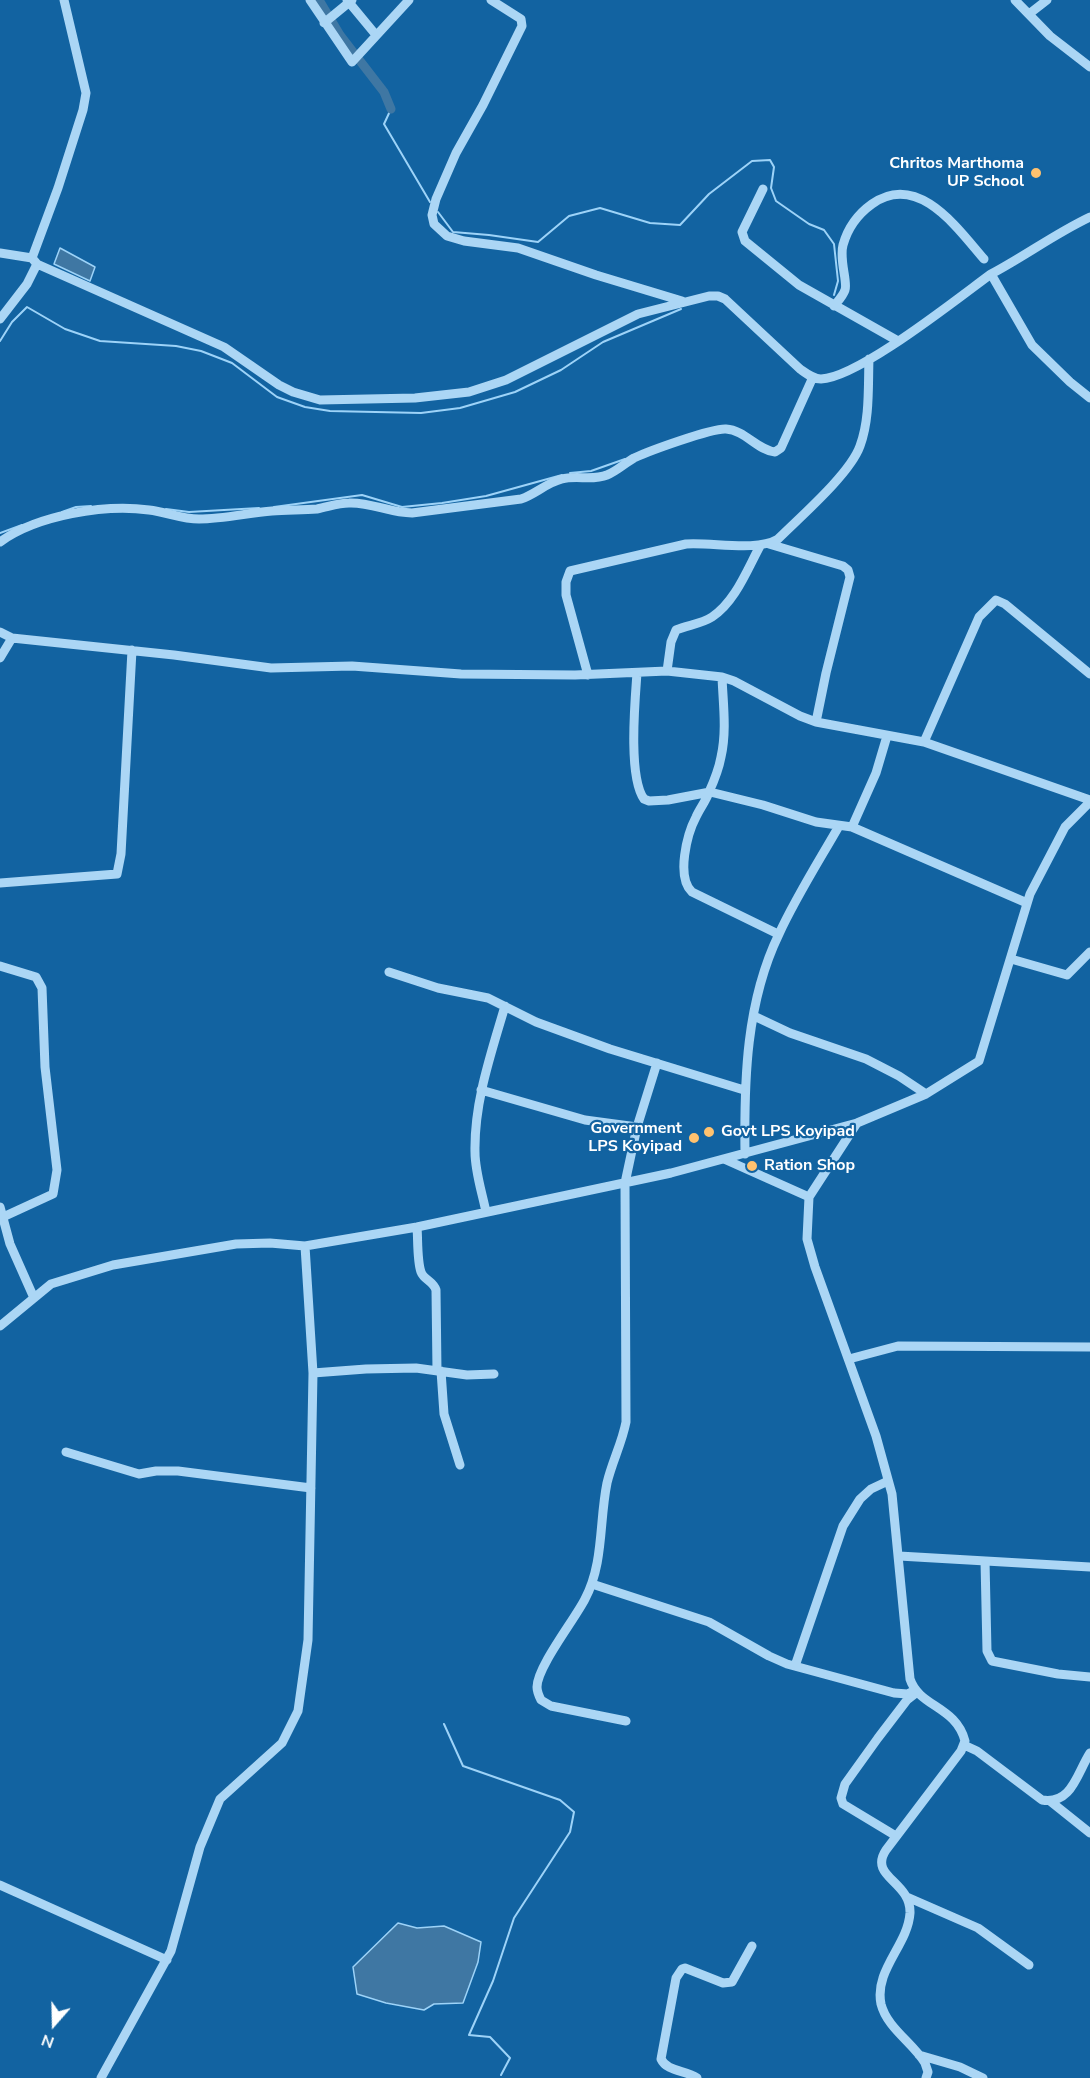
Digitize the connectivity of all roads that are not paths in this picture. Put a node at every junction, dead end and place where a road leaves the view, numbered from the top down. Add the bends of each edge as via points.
1 (64, 0) edge
2 (309, 0) edge
3 (409, 0) edge
4 (491, 0) edge
5 (1015, 0) edge
6 (1047, 0) edge
7 (349, 1) edge
8 (1029, 14) junction
9 (324, 22) junction
10 (376, 35) junction
11 (1088, 63) edge
12 (763, 189) dead end
13 (1090, 217) edge
14 (0, 253) edge
15 (984, 259) dead end
16 (34, 261) junction
17 (991, 274) junction
18 (685, 301) junction
19 (834, 306) junction
20 (0, 319) edge
21 (898, 341) junction
22 (869, 359) junction
23 (813, 377) junction
24 (1090, 398) edge
25 (0, 542) edge
26 (764, 545) junction
27 (0, 632) edge
28 (12, 638) junction
29 (132, 650) junction
30 (0, 658) edge
31 (667, 671) junction
32 (637, 673) junction
33 (1090, 674) edge
34 (588, 675) junction
35 (722, 677) junction
36 (816, 722) junction
37 (887, 736) junction
38 (924, 742) junction
39 (710, 792) junction
40 (1090, 801) edge
41 (839, 826) junction
42 (852, 826) junction
43 (0, 883) edge
44 (1028, 903) junction
45 (778, 934) junction
46 (1090, 952) edge
47 (1011, 959) junction
48 (0, 966) edge
49 (389, 972) dead end
50 (505, 1006) junction
51 (754, 1016) junction
52 (657, 1063) junction
53 (481, 1090) junction
54 (744, 1090) junction
55 (926, 1094) junction
56 (857, 1123) junction
57 (637, 1127) junction
58 (745, 1154) junction
59 (724, 1159) junction
60 (625, 1183) junction
61 (809, 1197) junction
62 (1, 1212) edge
63 (486, 1212) junction
64 (417, 1227) junction
65 (305, 1245) junction
66 (34, 1298) junction
67 (0, 1326) edge
68 (1090, 1347) edge
69 (849, 1359) junction
70 (439, 1371) junction
71 (313, 1373) junction
72 (494, 1374) dead end
73 (66, 1452) dead end
74 (460, 1465) dead end
75 (888, 1481) junction
76 (311, 1488) junction
77 (899, 1556) junction
78 (985, 1561) junction
79 (1090, 1567) edge
80 (592, 1584) junction
81 (795, 1666) junction
82 (1090, 1677) edge
83 (916, 1691) junction
84 (626, 1722) dead end
85 (964, 1745) junction
86 (1090, 1753) edge
87 (1050, 1801) junction
88 (1090, 1833) edge
89 (896, 1836) junction
90 (0, 1885) edge
91 (907, 1897) junction
92 (752, 1946) dead end
93 (166, 1960) junction
94 (1029, 1965) dead end
95 (919, 2055) junction
96 (960, 2067) junction
97 (101, 2078) edge
98 (698, 2078) edge
99 (926, 2078) edge
100 (965, 2078) edge
101 (983, 2078) edge

1 - 16 street via 86,93 84,110
2 - 9 street
3 - 10 street
4 - 18 street via 521,19 522,26 456,153 436,199 432,215 435,224 447,236 518,248
5 - 8 street
6 - 8 street
7 - 9 street
7 - 10 street
8 - 11 street via 1050,36
9 - 10 street via 352,62
12 - 19 street via 742,232 745,241 799,285
13 - 17 street
14 - 16 street
15 - 19 street via 938,208 893,194 863,211 850,227 841,260 845,291
16 - 18 street via 224,347 279,385 320,400 415,398 469,392 506,380 638,314
16 - 20 street via 27,284
17 - 21 street
17 - 24 street via 1032,345
18 - 23 street via 709,296 725,299
19 - 21 street
21 - 22 street
22 - 23 street via 824,379
22 - 26 street via 865,427 859,447 848,466 814,503 778,539
23 - 25 street via 781,448 775,452 738,431 711,430 634,458 601,477 559,480 521,499 412,513 346,503 197,519 117,508 50,519
26 - 31 street via 718,612 705,621 676,630
26 - 34 street via 686,544 570,571 566,595
26 - 36 street via 843,566 850,576
27 - 28 street
28 - 29 street
28 - 30 street
29 - 34 street via 271,668 352,666 461,674
29 - 43 street via 117,874
31 - 32 street
31 - 35 street
32 - 34 street
32 - 39 street via 634,737 640,794 650,801
33 - 38 street via 996,600 979,617
35 - 36 street
35 - 39 street via 724,736
36 - 37 street
37 - 38 street
37 - 42 street via 876,773
38 - 40 street
39 - 41 street
39 - 45 street via 689,831 684,872 688,888
40 - 44 street via 1065,827
41 - 42 street
41 - 45 street
42 - 44 street
44 - 47 street
45 - 51 street via 757,993
46 - 47 street via 1067,975
47 - 55 street via 979,1062
48 - 62 street via 36,977 42,988 45,1067 57,1170 53,1194
49 - 50 street
50 - 52 street via 536,1022
50 - 53 street
51 - 54 street
51 - 55 street via 866,1059
52 - 54 street
52 - 57 street
53 - 57 street via 585,1120
53 - 63 street via 475,1152
54 - 58 street
55 - 56 street
56 - 58 street
56 - 61 street
57 - 60 street
58 - 59 street
59 - 60 street
59 - 61 street
60 - 63 street
60 - 80 street via 626,1422 607,1485
61 - 69 street via 807,1239
62 - 66 street via 10,1244
63 - 64 street
64 - 65 street
64 - 70 street via 420,1270 436,1290
65 - 66 street via 236,1244 113,1265 51,1284
65 - 71 street
66 - 67 street
68 - 69 street via 897,1346
69 - 75 street
70 - 71 street via 416,1368
70 - 72 street
70 - 74 street via 444,1414
71 - 76 street
73 - 76 street via 139,1474 178,1471
75 - 77 street
75 - 81 street via 860,1499 843,1526
76 - 93 street via 308,1640 298,1711 282,1743 220,1799 200,1847
77 - 78 street
77 - 83 street via 910,1679
78 - 79 street
78 - 82 street via 987,1651 992,1661
80 - 81 street via 709,1622
80 - 84 street via 542,1672 537,1689 541,1700 551,1706
81 - 83 street via 894,1693
83 - 85 street via 955,1720 963,1733
83 - 89 street via 842,1792 843,1804
85 - 87 street via 1042,1800
85 - 89 street
86 - 87 street via 1066,1795
87 - 88 street
89 - 91 street via 883,1854 882,1867
90 - 93 street
91 - 94 street via 978,1928
91 - 95 street via 910,1915 881,1985 881,2001 887,2018
92 - 98 street via 732,1982 723,1983 685,1968 679,1973 661,2059 672,2069
93 - 97 street
95 - 96 street
95 - 99 street via 927,2068
96 - 100 street
96 - 101 street

